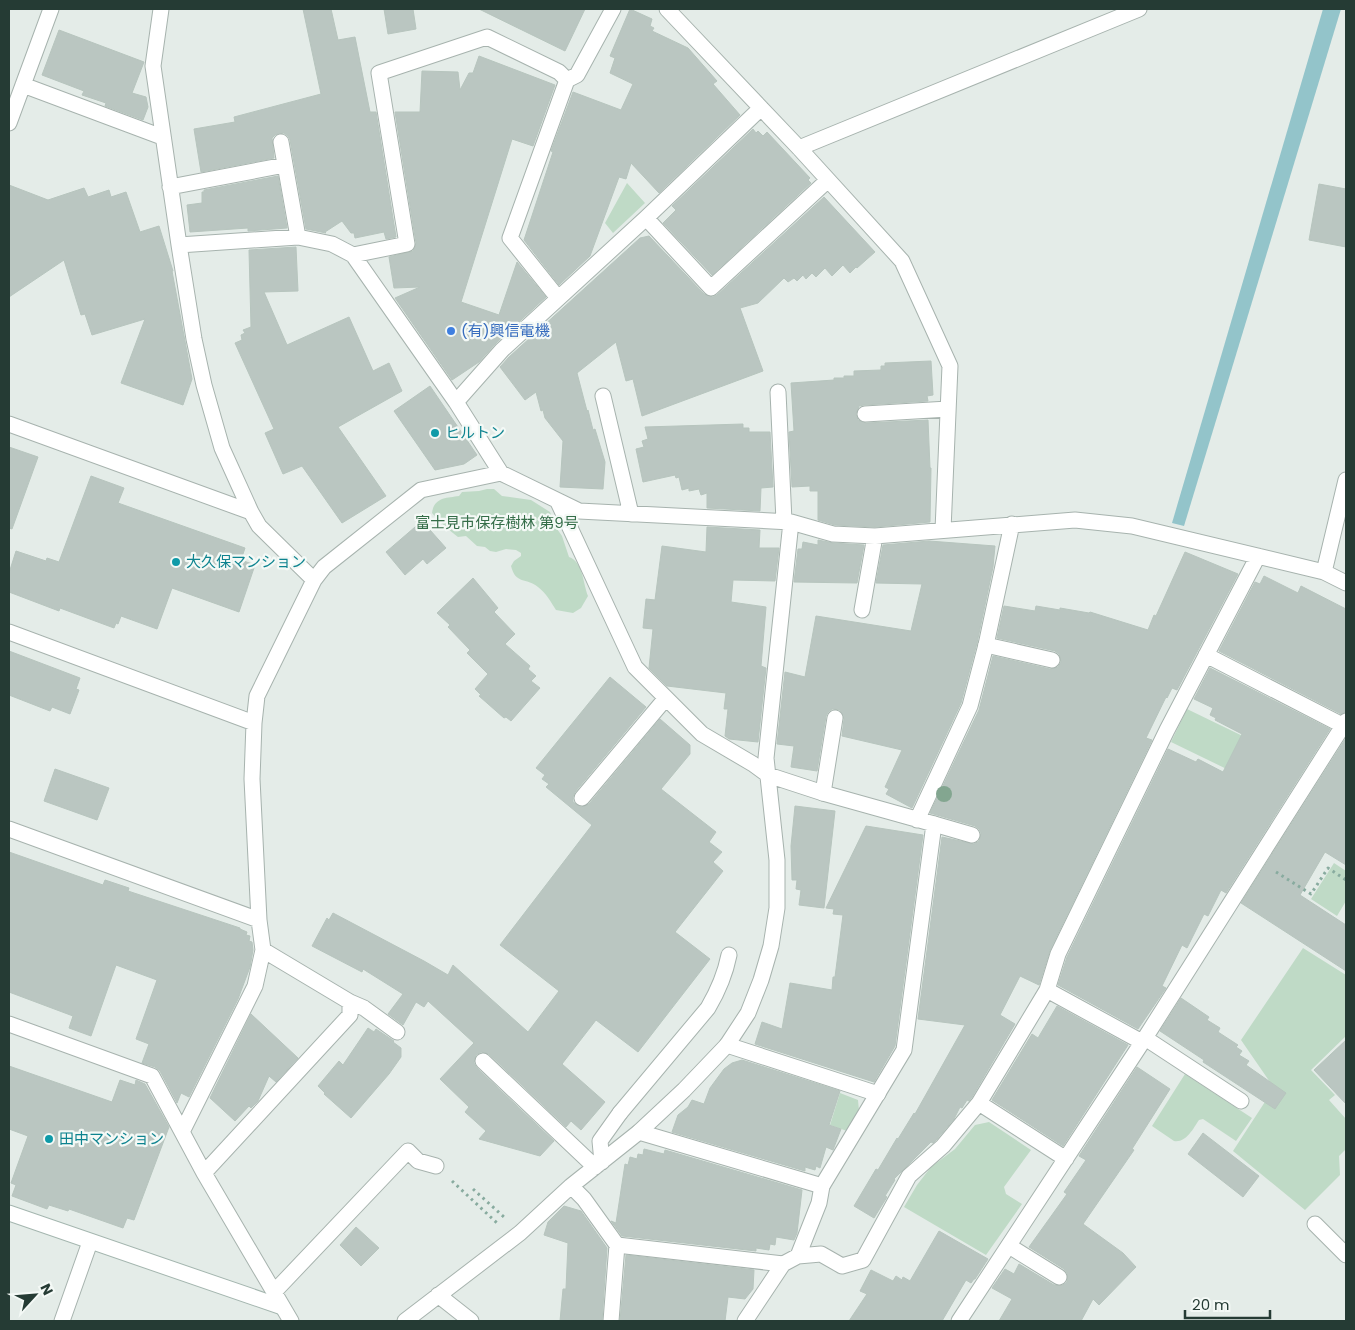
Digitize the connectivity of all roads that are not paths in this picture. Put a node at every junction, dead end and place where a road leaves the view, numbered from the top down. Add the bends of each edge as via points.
1 (52, 9) edge
2 (161, 9) edge
3 (613, 9) edge
4 (667, 9) edge
5 (1139, 9) edge
6 (567, 80) junction
7 (23, 85) junction
8 (761, 108) junction
9 (9, 123) edge
10 (162, 137) junction
11 (281, 142) dead end
12 (799, 148) junction
13 (285, 165) junction
14 (828, 180) junction
15 (170, 186) junction
16 (646, 218) junction
17 (298, 237) junction
18 (179, 245) junction
19 (353, 255) junction
20 (558, 298) junction
21 (778, 392) dead end
22 (603, 396) dead end
23 (456, 402) junction
24 (948, 409) junction
25 (866, 414) dead end
26 (9, 424) edge
27 (501, 473) junction
28 (1346, 480) edge
29 (558, 502) junction
30 (251, 512) junction
31 (631, 514) junction
32 (788, 521) junction
33 (1012, 524) junction
34 (943, 530) junction
35 (874, 536) junction
36 (1258, 556) junction
37 (1324, 572) junction
38 (314, 580) junction
39 (1346, 584) edge
40 (862, 610) dead end
41 (9, 632) edge
42 (986, 645) junction
43 (1206, 655) junction
44 (1052, 660) dead end
45 (666, 698) junction
46 (835, 718) dead end
47 (254, 723) junction
48 (1345, 724) edge
49 (768, 775) junction
50 (823, 793) junction
51 (582, 798) dead end
52 (917, 820) junction
53 (934, 824) junction
54 (9, 829) edge
55 (972, 835) dead end
56 (258, 920) junction
57 (263, 950) junction
58 (729, 955) dead end
59 (1047, 990) junction
60 (350, 1002) junction
61 (9, 1024) edge
62 (397, 1032) dead end
63 (1143, 1040) junction
64 (727, 1045) junction
65 (483, 1061) dead end
66 (878, 1094) junction
67 (1242, 1101) dead end
68 (980, 1103) junction
69 (182, 1132) junction
70 (639, 1132) junction
71 (1066, 1160) junction
72 (598, 1164) junction
73 (436, 1166) dead end
74 (204, 1172) junction
75 (570, 1186) junction
76 (822, 1186) junction
77 (9, 1213) edge
78 (1315, 1224) dead end
79 (90, 1242) junction
80 (617, 1245) junction
81 (1009, 1246) junction
82 (1346, 1255) edge
83 (798, 1256) junction
84 (783, 1264) junction
85 (1058, 1277) dead end
86 (274, 1292) junction
87 (438, 1295) junction
88 (282, 1307) junction
89 (62, 1321) edge
90 (291, 1321) edge
91 (405, 1321) edge
92 (471, 1321) edge
93 (611, 1321) edge
94 (745, 1321) edge
95 (959, 1321) edge

1 - 7 street
2 - 10 street via 153,66
3 - 6 street via 577,75
4 - 8 street
5 - 12 street
6 - 19 street via 559,72 487,37 379,73 407,244
6 - 20 street via 510,238
7 - 9 street
7 - 10 street
8 - 12 street
8 - 16 street
10 - 15 street
11 - 13 street
12 - 14 street
13 - 15 street
13 - 17 street
14 - 16 street via 711,288
14 - 24 street via 902,262 950,366
15 - 18 street
16 - 20 street
17 - 18 street
17 - 19 street via 332,244
18 - 30 street via 204,385 222,448
19 - 23 street
20 - 23 street via 502,350
21 - 32 street
22 - 31 street
23 - 27 street
24 - 25 street
24 - 34 street
26 - 30 street
27 - 29 street
27 - 38 street via 421,490 324,567
28 - 37 street
29 - 31 street via 579,511
29 - 45 street via 635,667
30 - 38 street via 259,526
31 - 32 street
32 - 35 street via 833,534
32 - 49 street via 766,758
33 - 34 street
33 - 36 street via 1075,520 1132,526
33 - 42 street
34 - 35 street
35 - 40 street
36 - 37 street
36 - 43 street
37 - 39 street
38 - 47 street via 258,696
41 - 47 street
42 - 44 street
42 - 52 street via 970,706
43 - 48 street
43 - 59 street via 1058,954
45 - 49 street via 702,734
45 - 51 street
46 - 50 street
47 - 56 street via 252,779
48 - 63 street
49 - 50 street
49 - 64 street via 777,860 777,908 761,980 748,1013
50 - 52 street
52 - 53 street
53 - 55 street
53 - 66 street via 904,1050
54 - 56 street
56 - 57 street
57 - 60 street
57 - 69 street via 255,986
58 - 72 street via 718,991 708,1008 600,1141
59 - 63 street
59 - 68 street
60 - 62 street
60 - 74 street via 350,1015
61 - 69 street via 152,1076
63 - 67 street
63 - 71 street
64 - 66 street
64 - 70 street
65 - 72 street
66 - 76 street
68 - 71 street
68 - 83 street via 942,1146 909,1176 863,1260 842,1266 821,1254
69 - 74 street
70 - 72 street
70 - 76 street
71 - 81 street
72 - 75 street
73 - 86 street via 418,1160 408,1151
74 - 86 street
75 - 80 street via 584,1199
75 - 87 street via 524,1230
76 - 83 street via 819,1203
77 - 79 street
78 - 82 street
79 - 88 street
79 - 89 street
80 - 84 street
80 - 93 street
81 - 85 street
81 - 95 street
83 - 84 street
84 - 94 street
86 - 88 street
87 - 91 street
87 - 92 street
88 - 90 street

